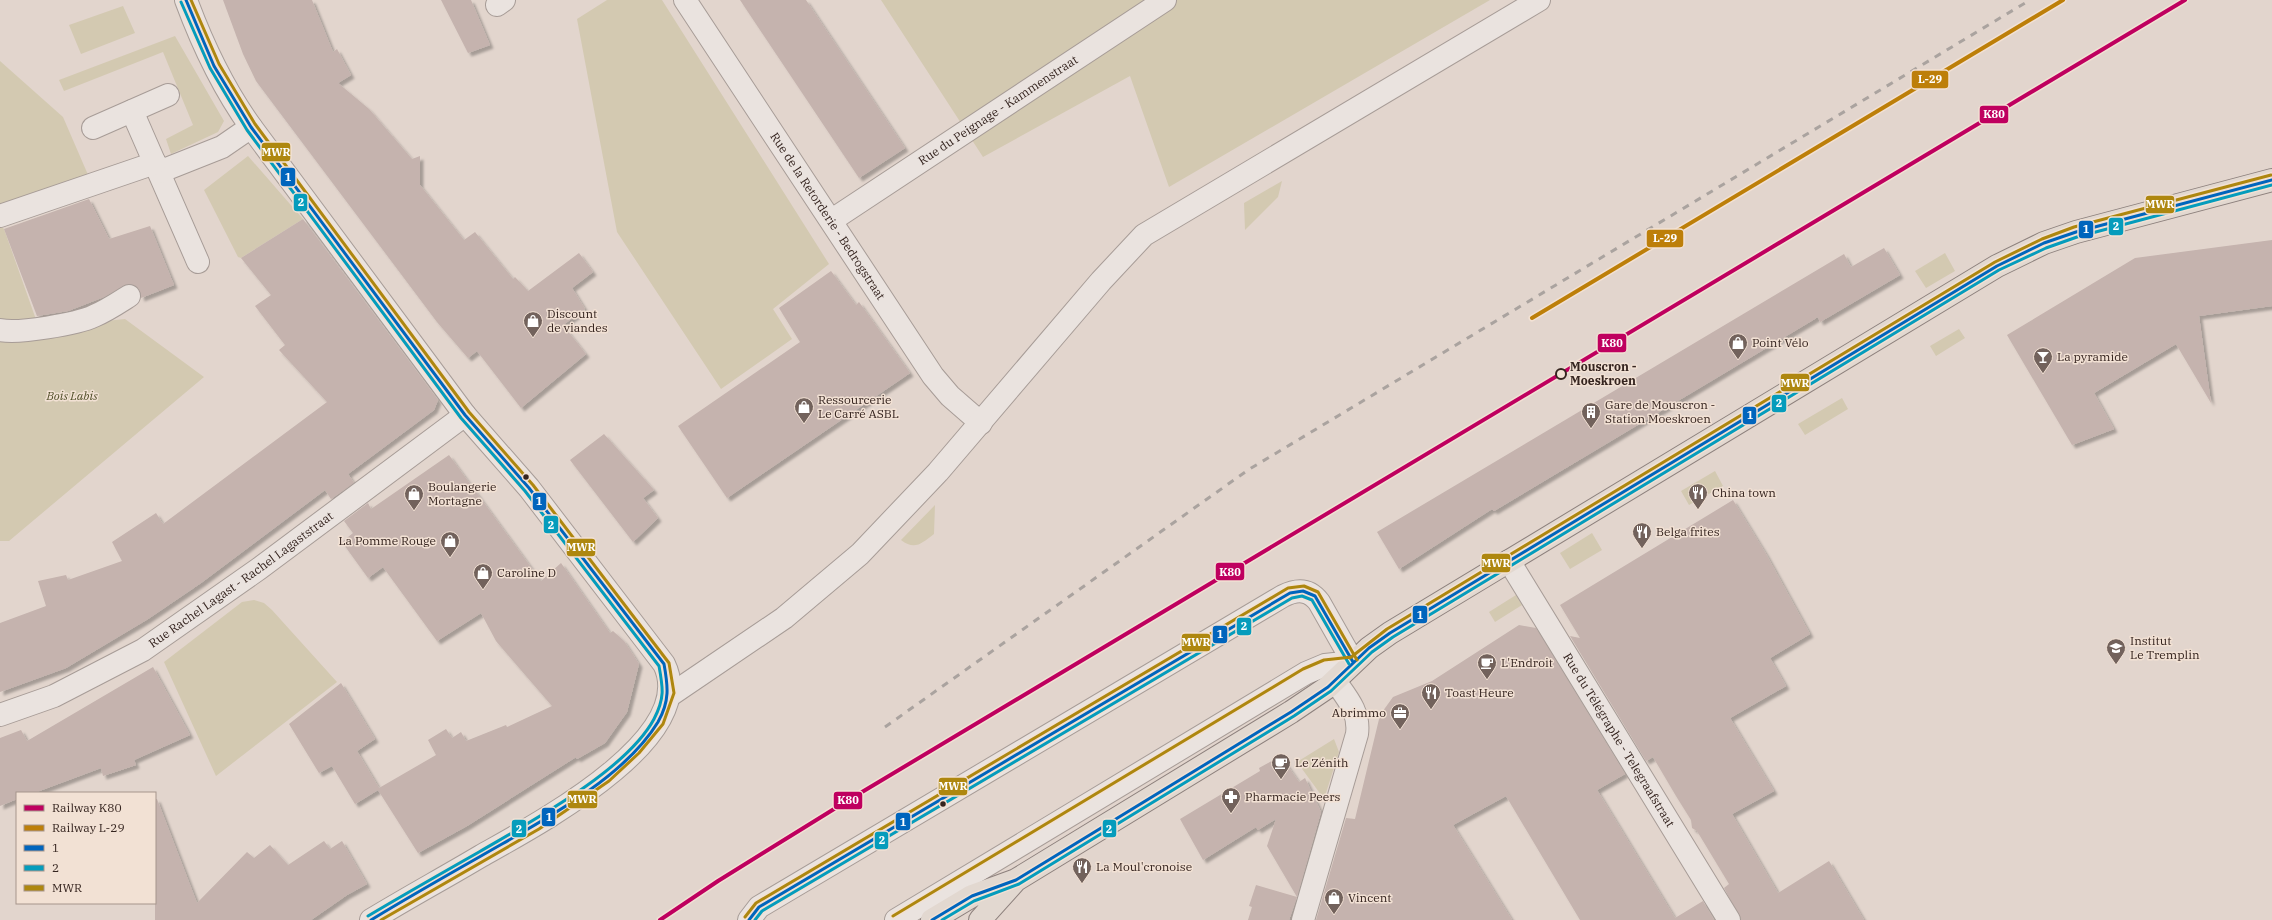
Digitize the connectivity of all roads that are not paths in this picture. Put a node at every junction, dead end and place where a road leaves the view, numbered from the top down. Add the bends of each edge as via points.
1 (186, 0) edge
2 (686, 0) edge
3 (1165, 0) edge
4 (1539, 0) edge
5 (168, 95) dead end
6 (132, 111) junction
7 (251, 127) junction
8 (93, 128) dead end
9 (157, 167) junction
10 (2272, 180) edge
11 (0, 216) edge
12 (832, 220) junction
13 (198, 262) dead end
14 (129, 296) dead end
15 (0, 330) edge
16 (465, 415) junction
17 (981, 423) junction
18 (1509, 561) junction
19 (1353, 662) junction
20 (1335, 680) junction
21 (669, 696) junction
22 (0, 715) edge
23 (1016, 880) junction
24 (371, 920) edge
25 (749, 920) edge
26 (896, 920) edge
27 (932, 920) edge
28 (980, 920) edge
29 (1302, 920) edge
30 (1728, 920) edge

1 - 7 street via 222,83
2 - 12 street, Rue de la Retorderie - Bedrogstraat
3 - 12 street, Rue du Peignage - Kammenstraat
4 - 17 street via 1144,235 1101,281
5 - 6 street
6 - 8 street
6 - 9 street
7 - 9 street via 222,147
7 - 16 street
9 - 11 street
9 - 13 street
10 - 18 main road via 2076,232 2044,243 1997,266
12 - 17 street, Rue de la Retorderie - Bedrogstraat via 942,388
14 - 15 street via 94,317 39,329 9,332
16 - 21 street via 529,488 664,664 669,674
16 - 22 street, Rue Rachel Lagast - Rachel Lagaststraat via 260,568 143,650 54,696
17 - 21 street via 905,508 833,578 779,621
18 - 19 main road via 1390,633
18 - 30 street, Rue du Télégraphe - Telegraafstraat
19 - 20 main road
19 - 25 street via 1315,596 1303,591 1290,593 759,907
19 - 26 street via 1325,665 1306,673
20 - 23 main road via 1291,712
20 - 29 street via 1355,711 1359,723
21 - 24 street via 665,709 650,732 630,756 601,781 534,826
23 - 27 main road via 972,896
23 - 28 main road

